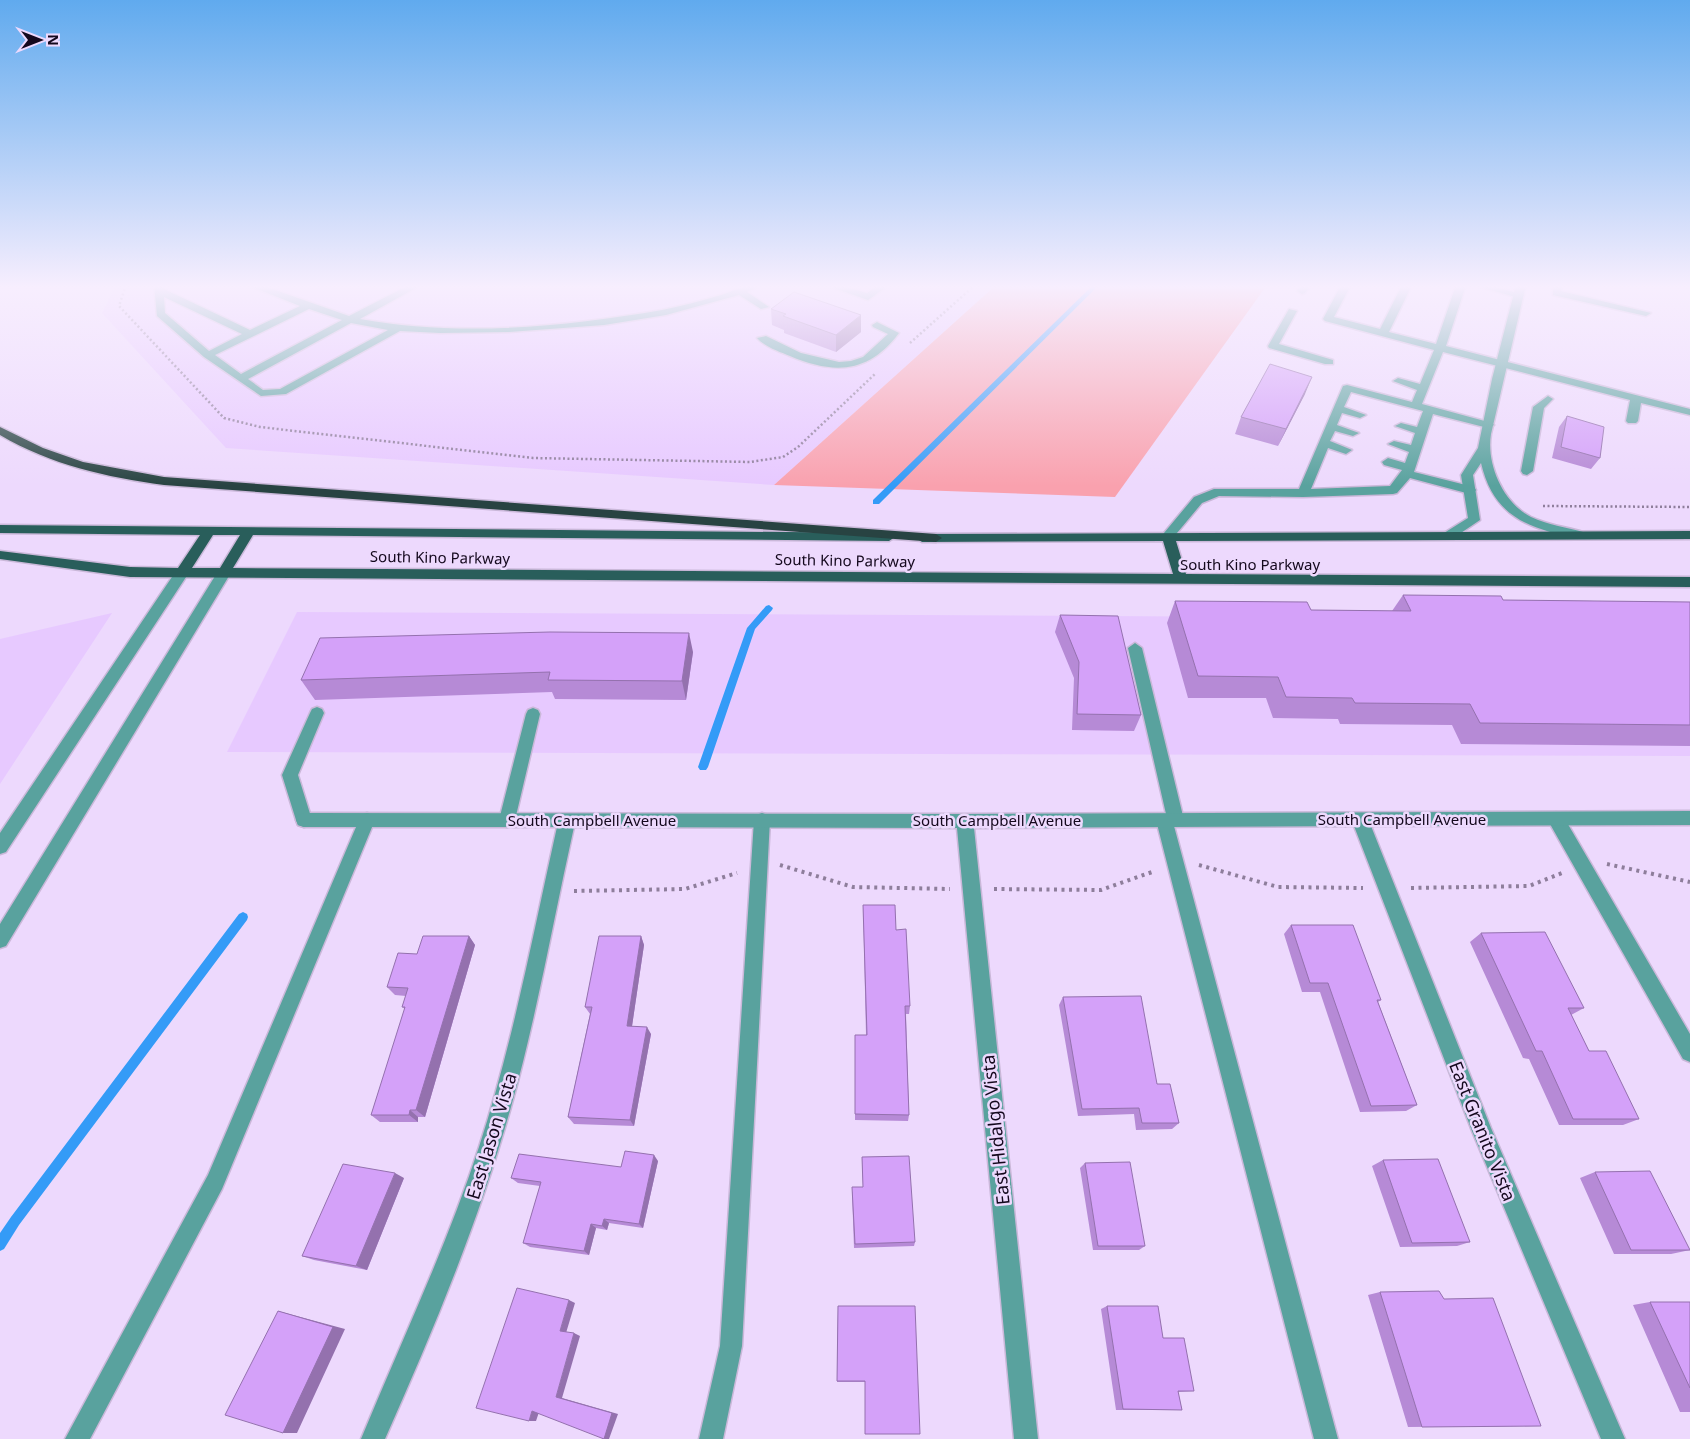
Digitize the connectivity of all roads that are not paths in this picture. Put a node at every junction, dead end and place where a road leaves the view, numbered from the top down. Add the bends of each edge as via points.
1 (205, 352) edge
2 (214, 352) edge
3 (289, 352) edge
4 (354, 352) edge
5 (791, 352) edge
6 (873, 352) edge
7 (1295, 352) edge
8 (1438, 352) edge
9 (1458, 352) edge
10 (1503, 352) edge
11 (208, 355) junction
12 (1329, 362) dead end
13 (1500, 362) junction
14 (240, 378) junction
15 (1398, 381) dead end
16 (1424, 388) junction
17 (1636, 398) junction
18 (1548, 399) dead end
19 (1416, 406) junction
20 (1339, 409) junction
21 (1429, 409) junction
22 (1690, 412) edge
23 (1360, 415) dead end
24 (1632, 421) dead end
25 (1488, 425) junction
26 (1401, 426) dead end
27 (1332, 427) junction
28 (0, 430) edge
29 (1421, 431) junction
30 (1353, 433) dead end
31 (1324, 443) junction
32 (1394, 444) dead end
33 (1484, 448) junction
34 (1346, 450) dead end
35 (1415, 450) junction
36 (1388, 462) dead end
37 (1408, 471) junction
38 (1527, 471) dead end
39 (1470, 490) junction
40 (1303, 493) junction
41 (0, 529) edge
42 (210, 530) junction
43 (250, 530) junction
44 (1579, 535) junction
45 (1690, 535) edge
46 (1168, 536) junction
47 (1448, 536) junction
48 (936, 538) junction
49 (0, 555) edge
50 (183, 571) junction
51 (225, 571) junction
52 (1180, 580) junction
53 (1690, 582) edge
54 (1135, 648) dead end
55 (316, 713) dead end
56 (533, 714) dead end
57 (1690, 818) edge
58 (1556, 819) junction
59 (367, 820) junction
60 (508, 820) junction
61 (566, 820) junction
62 (762, 820) junction
63 (1170, 820) junction
64 (1360, 820) junction
65 (965, 821) junction
66 (0, 847) edge
67 (0, 940) edge
68 (1690, 1052) edge
69 (77, 1439) edge
70 (373, 1439) edge
71 (711, 1439) edge
72 (1026, 1439) edge
73 (1326, 1439) edge
74 (1613, 1439) edge

1 - 11 street
2 - 11 street
3 - 14 street
4 - 14 street via 282,392 261,393
5 - 6 street via 833,366 864,361
7 - 12 street
8 - 16 street
9 - 13 street
10 - 13 street
11 - 14 street
13 - 17 street
13 - 25 street
15 - 16 street
16 - 19 street
17 - 22 street
17 - 24 street
18 - 38 street via 1539,407
19 - 20 street via 1347,388
19 - 21 street
20 - 23 street
20 - 27 street
21 - 25 street
21 - 29 street
25 - 33 street
26 - 29 street
27 - 30 street
27 - 31 street
28 - 48 highway via 29,446 76,464 172,482
29 - 35 street
31 - 34 street
31 - 40 street
32 - 35 street
33 - 39 street via 1467,475
33 - 44 street via 1489,473 1506,502 1521,517 1548,528
35 - 37 street
36 - 37 street
37 - 39 street
37 - 40 street via 1393,490
39 - 47 street via 1474,520
40 - 46 street via 1218,492 1198,500
41 - 42 main road, South Kino Parkway
42 - 43 main road, South Kino Parkway
42 - 50 main road
43 - 48 main road, South Kino Parkway
43 - 51 main road
44 - 45 main road, South Kino Parkway
44 - 47 main road, South Kino Parkway
46 - 47 main road, South Kino Parkway
46 - 48 main road, South Kino Parkway
46 - 52 main road
49 - 50 main road, South Kino Parkway via 130,572
50 - 51 main road, South Kino Parkway
50 - 66 street
51 - 52 main road, South Kino Parkway
51 - 67 street
52 - 53 main road, South Kino Parkway
54 - 63 street
55 - 59 street, South Campbell Avenue via 290,775 304,820
56 - 60 street
57 - 58 street, South Campbell Avenue
58 - 64 street, South Campbell Avenue
58 - 68 street
59 - 60 street, South Campbell Avenue
59 - 69 street via 216,1182
60 - 61 street, South Campbell Avenue
61 - 62 street, South Campbell Avenue
61 - 70 street, East Jason Vista via 511,1069 490,1146 461,1231
62 - 65 street, South Campbell Avenue
62 - 71 street via 731,1346
63 - 64 street, South Campbell Avenue
63 - 65 street, South Campbell Avenue
63 - 73 street via 1175,863
64 - 74 street, East Granito Vista via 1428,998
65 - 72 street, East Hidalgo Vista

